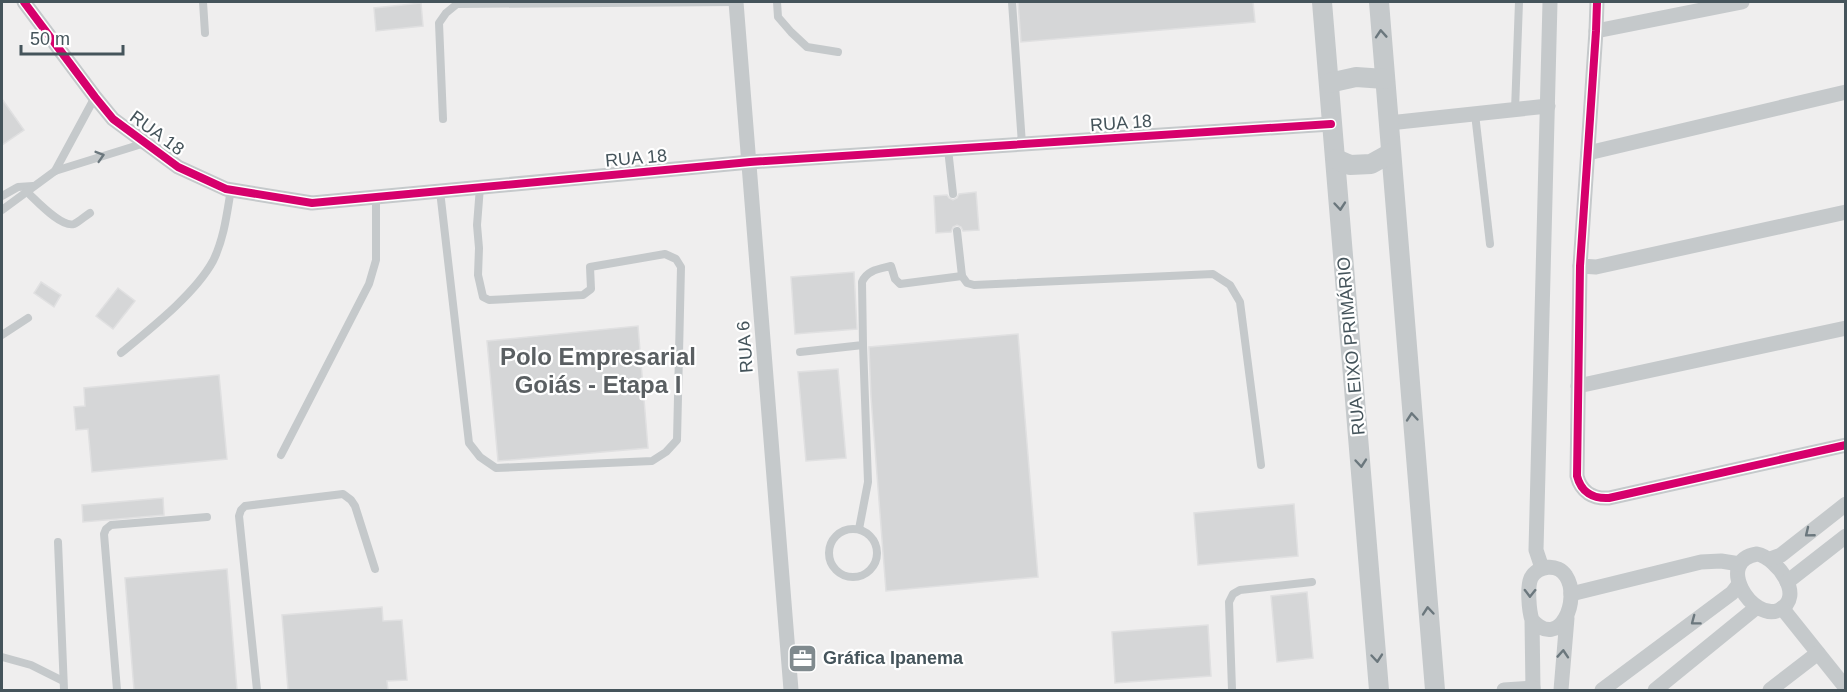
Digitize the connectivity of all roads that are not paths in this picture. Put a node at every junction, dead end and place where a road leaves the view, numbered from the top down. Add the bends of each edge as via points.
1 (24, 2) edge
2 (203, 2) edge
3 (736, 2) edge
4 (777, 2) edge
5 (1012, 2) edge
6 (1322, 2) edge
7 (1379, 2) edge
8 (1519, 2) edge
9 (1551, 2) edge
10 (1597, 2) edge
11 (1742, 2) edge
12 (1596, 31) junction
13 (205, 33) dead end
14 (838, 52) dead end
15 (1385, 79) junction
16 (1329, 83) junction
17 (1845, 92) edge
18 (95, 98) junction
19 (1548, 106) junction
20 (1515, 110) junction
21 (1475, 114) junction
22 (443, 119) dead end
23 (1389, 123) junction
24 (1331, 124) junction
25 (145, 143) junction
26 (1022, 144) junction
27 (948, 149) junction
28 (1390, 153) junction
29 (1588, 153) junction
30 (1336, 159) junction
31 (750, 162) junction
32 (55, 171) junction
33 (34, 186) junction
34 (480, 187) junction
35 (231, 189) junction
36 (440, 191) junction
37 (27, 192) junction
38 (953, 194) dead end
39 (2, 196) edge
40 (376, 197) junction
41 (2, 210) edge
42 (1845, 212) edge
43 (90, 213) dead end
44 (957, 231) dead end
45 (1490, 244) dead end
46 (1580, 266) junction
47 (962, 276) junction
48 (28, 318) dead end
49 (1845, 328) edge
50 (2, 335) edge
51 (863, 345) junction
52 (800, 352) dead end
53 (121, 353) dead end
54 (1578, 386) junction
55 (1845, 445) edge
56 (281, 455) dead end
57 (1261, 465) dead end
58 (1845, 504) edge
59 (207, 516) dead end
60 (859, 529) junction
61 (1845, 536) edge
62 (58, 542) dead end
63 (1770, 559) junction
64 (1740, 564) junction
65 (1542, 568) junction
66 (375, 569) dead end
67 (1312, 582) dead end
68 (1787, 582) junction
69 (1739, 584) junction
70 (1571, 594) junction
71 (1757, 607) junction
72 (1782, 608) junction
73 (1567, 618) junction
74 (1532, 620) junction
75 (1818, 653) junction
76 (2, 657) edge
77 (63, 681) junction
78 (1845, 688) edge
79 (1533, 689) edge
80 (64, 690) edge
81 (117, 690) edge
82 (257, 690) edge
83 (791, 690) edge
84 (1232, 690) edge
85 (1379, 690) edge
86 (1435, 690) edge
87 (1504, 690) edge
88 (1561, 690) edge
89 (1602, 690) edge
90 (1655, 690) edge
91 (1770, 690) edge

1 - 18 street, RUA 18
2 - 13 lane
3 - 22 lane via 457,4 440,24
3 - 31 street, RUA 6
4 - 14 lane via 778,17 807,47
5 - 26 lane
6 - 16 street, RUA EIXO PRIMÁRIO
15 -> 7 street
8 - 20 lane
9 - 19 street
10 - 12 street
11 - 12 street
12 - 29 street
15 - 16 street via 1356,76
15 - 23 street
16 - 24 street, RUA EIXO PRIMÁRIO
17 - 29 street
18 - 25 street, RUA 18 via 112,118
18 - 32 lane
19 - 20 street
19 - 65 street via 1536,550
20 - 21 street
21 - 23 street
21 - 45 lane
23 - 28 street
24 - 26 street, RUA 18
24 - 30 street, RUA EIXO PRIMÁRIO
32 -> 25 lane
25 - 35 street, RUA 18 via 178,167
26 - 27 street, RUA 18
27 - 31 street, RUA 18
27 - 38 lane
28 - 30 street via 1371,164 1350,165
86 -> 28 street
29 - 46 street
30 -> 85 street, RUA EIXO PRIMÁRIO
31 - 34 street, RUA 18
31 - 83 street, RUA 6
32 - 33 lane
33 - 37 lane
33 - 39 lane via 18,187
34 - 36 street, RUA 18
34 - 36 lane via 478,275 483,297 489,300 583,295 591,290 590,267 664,254 676,259 681,267 677,440 666,452 652,461 496,468 480,458 470,442
35 - 40 street, RUA 18 via 312,203
35 - 53 lane via 223,234 212,262 163,318
36 - 40 street, RUA 18
37 - 41 lane
37 - 43 lane via 70,225
40 - 56 lane via 376,260 369,284
42 - 46 street via 1596,267
44 - 47 lane
46 - 54 street
47 - 51 lane via 900,284 891,266 872,271 862,282
47 - 57 lane via 974,285 1214,274 1230,285 1240,302
48 - 50 lane
49 - 54 street
51 - 52 lane
51 - 60 lane via 868,482
54 - 55 street via 1576,476 1585,491 1596,497 1609,498
58 -> 63 street via 1781,555
59 - 81 lane via 111,525 106,529
60 - 60 lane via 837,534 830,547 831,562 848,576 869,571 876,558 872,537
61 - 68 street
62 - 77 lane
63 - 64 street via 1757,554
63 - 68 street
64 - 69 street
64 - 70 street via 1701,562
65 - 70 street via 1562,571
65 -> 74 street via 1530,584
66 - 82 lane via 355,506 343,495 245,506 241,510
67 - 84 lane via 1233,594 1229,602
68 - 72 street via 1789,596
69 - 71 street
69 -> 89 street
70 - 73 street
71 - 72 street via 1769,612
71 - 90 street
72 - 75 street
73 - 74 street via 1550,629
88 -> 73 street
74 - 79 street
75 - 78 street
75 - 91 street
76 - 77 lane via 31,665
77 - 80 lane
79 - 87 street

